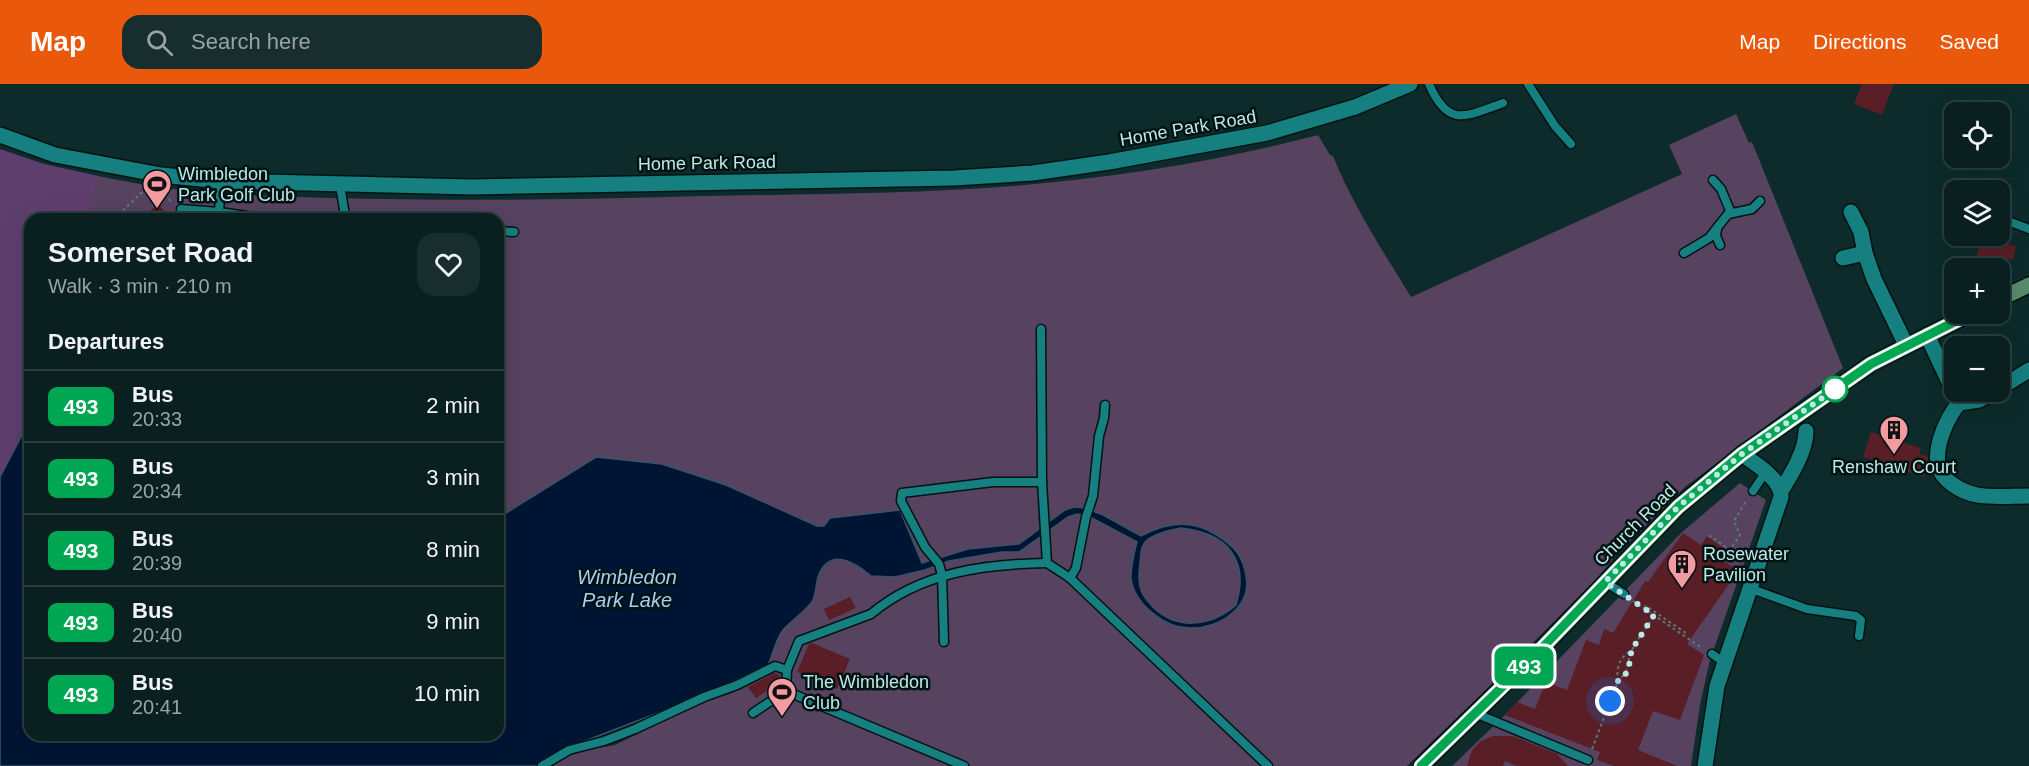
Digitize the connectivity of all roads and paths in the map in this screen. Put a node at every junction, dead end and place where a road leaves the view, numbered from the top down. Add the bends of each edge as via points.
1 (1410, 84) edge
2 (1429, 84) edge
3 (1528, 84) edge
4 (1503, 103) dead end
5 (0, 135) edge
6 (1571, 144) dead end
7 (161, 175) junction
8 (1713, 180) dead end
9 (221, 181) junction
10 (340, 185) junction
11 (159, 192) junction
12 (1760, 201) dead end
13 (181, 210) joint
14 (219, 212) junction
15 (1851, 212) dead end
16 (120, 213) edge
17 (226, 213) edge
18 (347, 213) edge
19 (1731, 213) junction
20 (2010, 222) edge
21 (1717, 228) junction
22 (2029, 229) edge
23 (504, 231) edge
24 (514, 232) dead end
25 (1720, 245) dead end
26 (1684, 253) dead end
27 (1864, 253) junction
28 (1843, 258) dead end
29 (2029, 285) edge
30 (2010, 294) edge
31 (1950, 324) edge
32 (1041, 329) dead end
33 (1927, 335) junction
34 (1906, 345) junction
35 (2029, 369) edge
36 (2010, 381) edge
37 (1966, 402) edge
38 (1959, 403) junction
39 (1105, 405) dead end
40 (1806, 431) dead end
41 (1742, 454) junction
42 (1766, 473) junction
43 (1042, 482) junction
44 (1781, 490) junction
45 (1753, 491) joint
46 (2029, 496) edge
47 (1709, 537) dead end
48 (1047, 563) junction
49 (942, 575) junction
50 (1070, 578) junction
51 (1605, 582) junction
52 (1749, 588) junction
53 (1624, 594) joint
54 (1656, 613) junction
55 (943, 618) junction
56 (934, 621) dead end
57 (1859, 636) dead end
58 (944, 642) dead end
59 (1631, 651) junction
60 (1719, 659) junction
61 (787, 670) junction
62 (1618, 681) junction
63 (786, 691) junction
64 (753, 713) dead end
65 (1475, 713) junction
66 (1588, 760) joint
67 (542, 766) edge
68 (964, 766) edge
69 (1268, 766) edge
70 (1421, 766) edge
71 (1705, 766) edge

1 - 10 street, Home Park Road via 1267,133 1033,172 954,178 564,186
2 - 4 lane via 1452,115 1474,114
3 - 6 lane
5 - 7 street, Home Park Road via 55,155
7 - 9 street, Home Park Road
7 - 11 path
8 - 19 lane
9 - 10 street, Home Park Road
9 - 14 lane
10 - 18 lane
11 - 13 path
11 - 16 path via 141,193
12 - 19 lane via 1752,209
13 - 14 lane
14 - 17 lane
15 - 27 street via 1861,232
19 - 21 lane
20 - 22 lane
21 - 25 lane
21 - 26 lane via 1709,238
23 - 24 lane
27 - 28 street
27 - 34 street
29 - 30 street
31 - 33 street, Church Road
32 - 43 lane
33 - 34 street, Church Road
33 - 38 street
34 - 41 street, Church Road via 1871,364
35 - 36 street
37 - 38 street
38 - 46 street via 1948,421 1939,450 1938,466 1945,477 1954,486 1978,495
39 - 50 lane via 1092,496 1076,568
40 - 44 street
41 - 42 street
41 - 51 street, Church Road via 1678,507
42 - 44 street
42 - 45 lane
43 - 48 lane
43 - 49 lane via 993,482 902,493 901,501 911,522
44 - 52 street via 1779,506
45 - 47 path via 1735,519 1740,535 1730,550
48 - 49 lane
48 - 50 lane
49 - 55 lane
49 - 61 lane via 911,588 872,614 799,640
50 - 69 lane
51 - 53 lane
51 - 65 street, Church Road
52 - 57 lane via 1807,609 1856,616 1861,620
52 - 60 street
53 - 54 path
54 - 59 path
54 - 60 path
55 - 56 lane
55 - 58 lane
59 - 62 path via 1625,676
59 - 62 path via 1623,655 1616,672
60 - 71 street
61 - 63 lane
61 - 67 lane via 775,666 635,729 568,750
62 - 66 path
63 - 64 lane
63 - 68 lane
65 - 66 lane
65 - 70 street, Church Road

